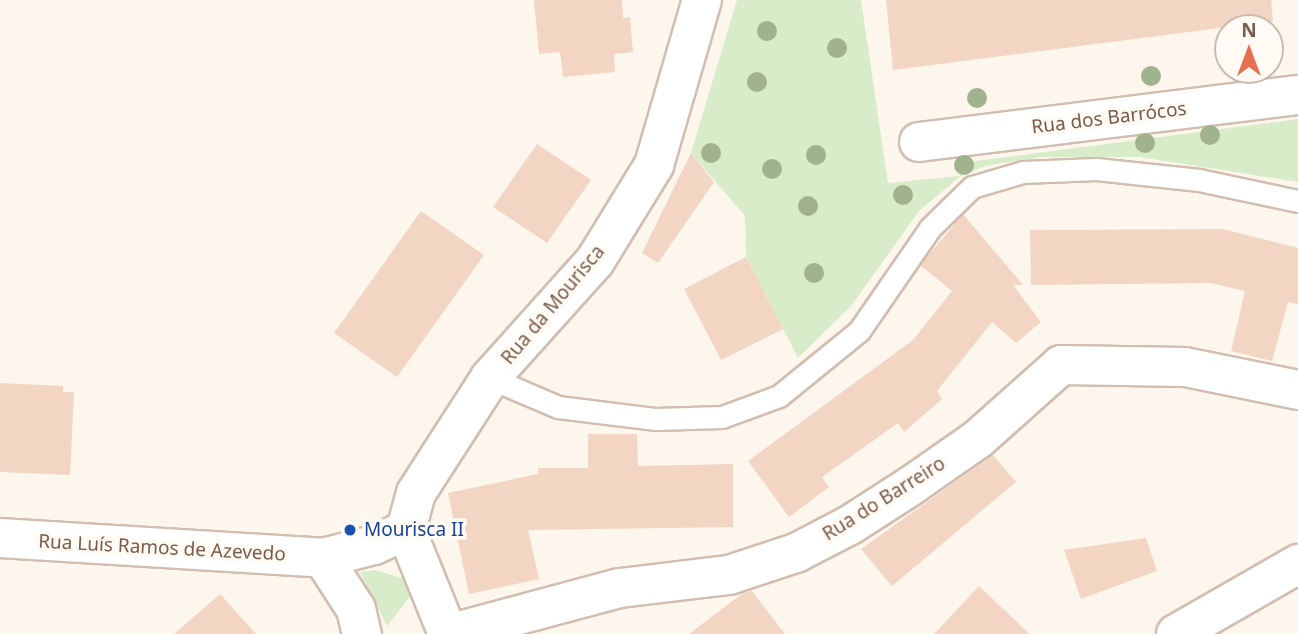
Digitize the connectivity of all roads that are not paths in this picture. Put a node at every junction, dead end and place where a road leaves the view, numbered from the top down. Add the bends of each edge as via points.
1 (672, 0) edge
2 (702, 0) edge
3 (679, 69) junction
4 (1298, 95) edge
5 (919, 142) dead end
6 (1298, 201) edge
7 (490, 378) junction
8 (1298, 390) edge
9 (406, 530) junction
10 (0, 538) edge
11 (323, 558) junction
12 (1298, 564) edge
13 (362, 634) edge
14 (448, 634) edge
15 (1176, 634) edge

1 - 3 street, Rua da Mourisca
2 - 3 street, Rua da Mourisca
3 - 7 street, Rua da Mourisca via 654,165 621,219 595,261
4 - 5 street, Rua dos Barrócos
6 - 7 lane via 1199,180 1096,169 1023,172 972,187 930,228 859,331 779,396 722,417 656,419 558,407
7 - 9 street, Rua da Mourisca via 416,493
8 - 14 street, Rua do Barreiro via 1185,367 1061,365 978,439 912,485 796,553 729,575 620,587
9 - 11 street, Rua Luís Ramos de Azevedo via 374,545
9 - 14 street, Rua do Barreiro
10 - 11 street, Rua Luís Ramos de Azevedo
11 - 13 street via 356,609
12 - 15 street

